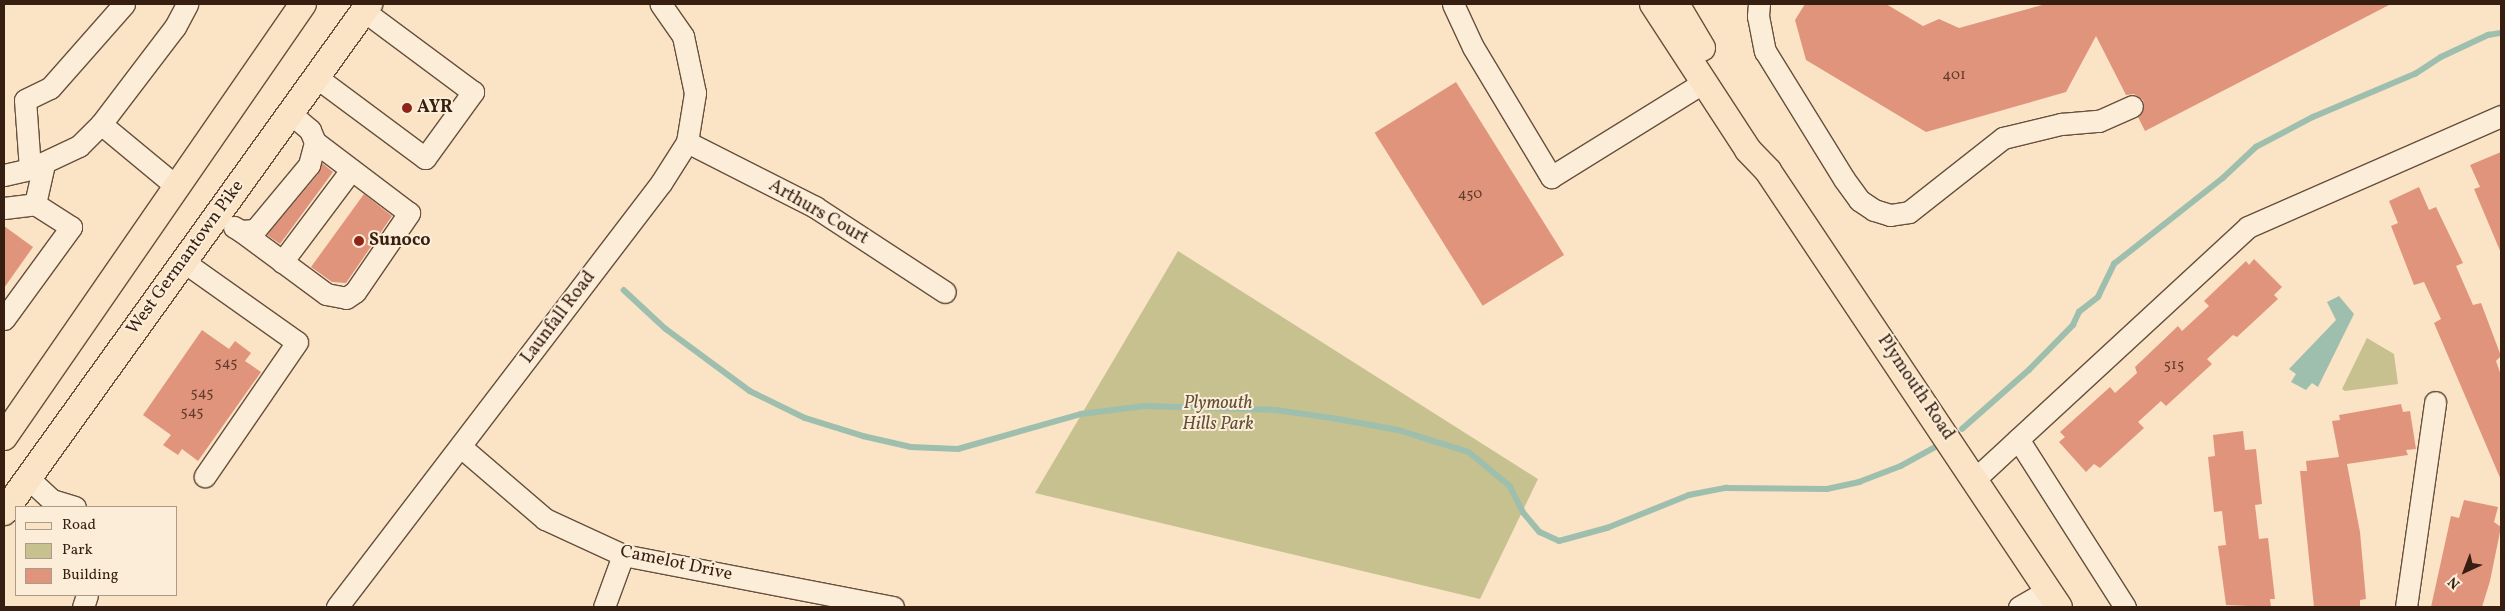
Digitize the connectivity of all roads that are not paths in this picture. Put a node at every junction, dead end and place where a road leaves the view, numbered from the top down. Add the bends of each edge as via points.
1 (124, 4) edge
2 (187, 4) edge
3 (303, 4) edge
4 (661, 4) edge
5 (1453, 4) edge
6 (1653, 4) edge
7 (1676, 4) edge
8 (1759, 4) edge
9 (366, 7) edge
10 (316, 77) junction
11 (1704, 82) junction
12 (2132, 106) dead end
13 (290, 113) junction
14 (2501, 116) edge
15 (101, 124) junction
16 (315, 142) junction
17 (687, 142) junction
18 (37, 166) junction
19 (351, 170) junction
20 (1768, 171) junction
21 (4, 175) edge
22 (176, 186) junction
23 (34, 204) junction
24 (4, 208) edge
25 (217, 216) junction
26 (240, 231) junction
27 (184, 262) junction
28 (282, 262) junction
29 (945, 292) dead end
30 (4, 319) edge
31 (2435, 402) dead end
32 (4, 437) edge
33 (2018, 439) junction
34 (461, 447) junction
35 (205, 476) dead end
36 (28, 478) junction
37 (1976, 478) junction
38 (65, 506) edge
39 (4, 512) edge
40 (623, 555) junction
41 (2054, 599) edge
42 (337, 607) edge
43 (604, 607) edge
44 (893, 607) edge
45 (2019, 607) edge
46 (2125, 607) edge
47 (2406, 607) edge

1 - 18 street via 50,88 24,100
2 - 15 street via 175,27
3 - 22 main road
4 - 17 street, Launfall Road via 684,36 695,93
5 - 11 street via 1473,47 1551,177
6 - 11 main road, Plymouth Road
7 - 20 main road, Plymouth Road via 1760,144
8 - 12 street via 1758,16 1765,51 1844,179 1859,200 1874,210 1890,214 1909,212 2004,138 2061,124 2099,121
9 - 10 main road, West Germantown Pike
9 - 10 street via 473,92 425,158
10 - 13 main road, West Germantown Pike
11 - 20 main road, Plymouth Road via 1748,150
13 - 16 street via 310,130
13 - 25 main road, West Germantown Pike
14 - 33 street via 2248,227
15 - 18 street via 79,146
15 - 22 street
16 - 19 street
16 - 26 street via 309,165 266,220 255,230
17 - 29 street, Arthurs Court via 815,207
17 - 34 street, Launfall Road via 661,182
18 - 21 street
18 - 23 street
19 - 28 street
19 - 28 street via 408,213 355,292 346,298 326,294
20 - 37 main road, Plymouth Road
22 - 32 main road
23 - 24 street
23 - 30 street via 70,227
25 - 26 street
25 - 27 main road, West Germantown Pike
26 - 28 street
27 - 35 street via 297,342
27 - 36 main road, West Germantown Pike
31 - 47 street
33 - 37 street
33 - 46 street
34 - 40 street, Camelot Drive via 545,519
34 - 42 street, Launfall Road
36 - 38 street via 52,500
36 - 39 main road, West Germantown Pike
37 - 41 main road, Plymouth Road
40 - 43 street
40 - 44 street, Camelot Drive
41 - 45 street

